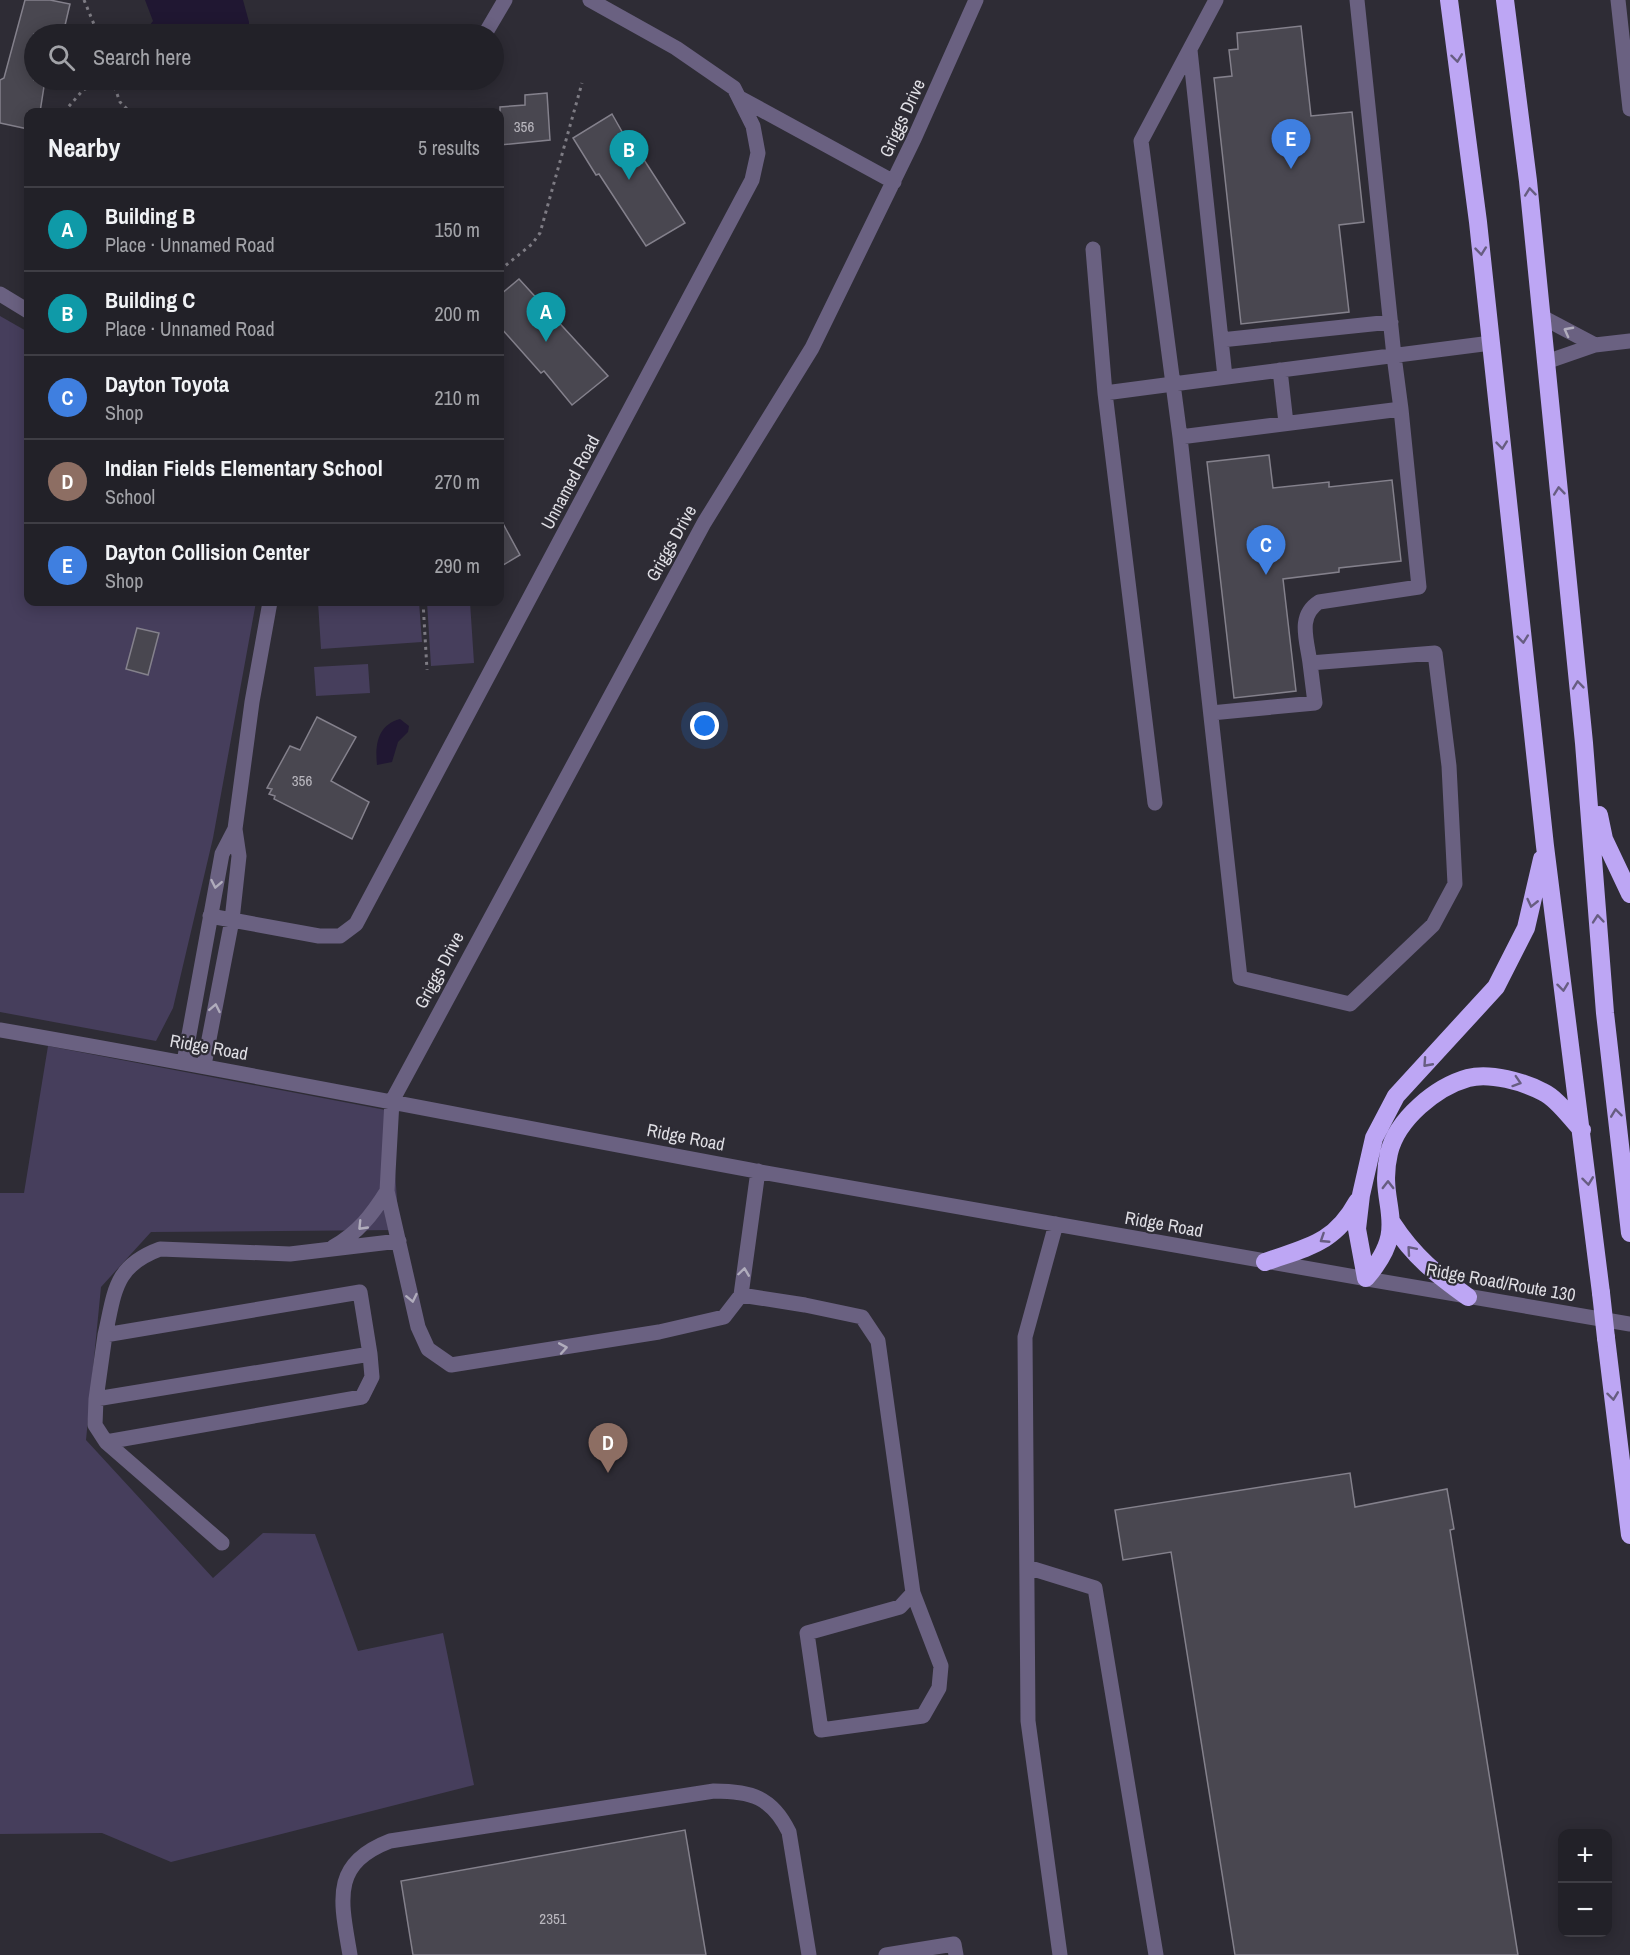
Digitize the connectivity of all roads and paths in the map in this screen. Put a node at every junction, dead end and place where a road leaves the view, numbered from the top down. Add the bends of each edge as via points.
1 (84, 0) edge
2 (505, 0) edge
3 (590, 0) edge
4 (976, 0) edge
5 (1216, 0) edge
6 (1358, 0) edge
7 (1449, 0) edge
8 (1504, 0) edge
9 (1618, 0) edge
10 (94, 24) edge
11 (491, 24) edge
12 (1190, 50) junction
13 (582, 83) dead end
14 (83, 90) edge
15 (116, 90) edge
16 (740, 98) junction
17 (67, 108) edge
18 (126, 108) edge
19 (1630, 109) edge
20 (894, 182) junction
21 (1093, 249) dead end
22 (504, 267) edge
23 (0, 294) edge
24 (24, 309) edge
25 (1542, 317) junction
26 (1391, 322) junction
27 (1221, 340) junction
28 (1630, 341) edge
29 (1491, 343) junction
30 (1595, 345) junction
31 (1394, 356) junction
32 (1546, 363) junction
33 (1280, 370) junction
34 (1225, 377) junction
35 (1173, 384) junction
36 (1105, 393) junction
37 (1401, 409) junction
38 (1286, 423) junction
39 (1180, 437) junction
40 (269, 606) edge
41 (423, 606) edge
42 (1310, 663) junction
43 (427, 670) dead end
44 (1211, 713) junction
45 (1584, 743) junction
46 (1155, 803) dead end
47 (235, 829) junction
48 (1545, 846) junction
49 (1630, 894) edge
50 (210, 916) junction
51 (232, 920) junction
52 (0, 1030) edge
53 (184, 1062) junction
54 (204, 1065) junction
55 (392, 1101) junction
56 (1582, 1131) junction
57 (1630, 1153) edge
58 (758, 1171) junction
59 (1624, 1177) junction
60 (387, 1191) junction
61 (1361, 1195) junction
62 (1392, 1223) junction
63 (1056, 1224) junction
64 (1630, 1233) edge
65 (399, 1241) junction
66 (328, 1250) junction
67 (1264, 1262) junction
68 (1366, 1278) junction
69 (741, 1295) junction
70 (1468, 1297) junction
71 (1630, 1324) edge
72 (105, 1335) junction
73 (370, 1354) junction
74 (96, 1399) junction
75 (106, 1442) junction
76 (1630, 1535) edge
77 (222, 1543) dead end
78 (1027, 1567) junction
79 (913, 1593) junction
80 (350, 1955) edge
81 (809, 1955) edge
82 (886, 1955) edge
83 (956, 1955) edge
84 (1060, 1955) edge
85 (1156, 1955) edge

1 - 10 path
2 - 11 street
3 - 16 street, Unnamed Road via 727,81
4 - 20 street, Griggs Drive
5 - 12 street
6 - 26 street
7 -> 29 highway
25 -> 8 highway
9 - 19 street
12 - 27 street
12 - 35 street via 1141,141
13 - 22 path via 540,233
14 - 17 path
15 - 18 path
16 - 20 street
16 - 51 street, Unnamed Road via 753,126 758,153 752,180 356,924 340,936 320,936
20 - 55 street, Griggs Drive via 812,348 704,523
21 - 36 street
23 - 24 street
30 -> 25 street
25 - 32 highway
26 - 27 street
26 - 31 street
27 - 34 street
28 - 30 street
29 - 31 street
29 -> 48 highway
30 - 32 street
31 - 33 street
31 - 37 street
45 -> 32 highway
33 - 34 street
33 - 38 street
34 - 35 street
35 - 36 street
35 - 39 street
36 - 46 street
37 - 38 street
37 - 42 street via 1419,587 1319,602 1308,609 1304,620
38 - 39 street
39 - 44 street
40 - 47 street
41 - 43 path
42 - 44 street via 1315,703
42 - 44 street via 1435,653 1449,766 1455,884 1432,926 1350,1004 1240,978
45 - 49 highway via 1604,839
59 -> 45 highway via 1605,1013
47 -> 50 street via 222,854
47 - 51 street via 239,856
48 -> 56 highway
48 -> 61 highway via 1526,928 1496,987 1396,1096 1374,1138
50 - 51 street, Unnamed Road
50 - 53 street
54 -> 51 street
52 - 53 street, Ridge Road
53 - 54 street, Ridge Road
54 - 55 street, Ridge Road
55 - 58 street, Ridge Road
55 - 60 street
62 -> 56 highway via 1389,1154 1399,1129 1425,1100 1469,1077 1511,1079 1546,1092
56 -> 76 highway, bridge
57 - 59 highway
58 - 63 street, Ridge Road
69 -> 58 street
59 - 64 highway
60 - 65 street
60 -> 66 street via 351,1238
61 -> 67 highway via 1347,1220 1323,1242
61 - 68 highway via 1357,1229
62 - 68 highway via 1382,1260
70 -> 62 highway via 1409,1249
63 - 67 street, Ridge Road
63 - 78 street via 1025,1337
65 - 66 street
65 -> 69 street via 423,1338 428,1349 451,1365 659,1332 724,1317
66 - 72 street via 290,1254 160,1249 140,1257 123,1272
67 - 68 street, Ridge Road
68 - 70 street, Ridge Road/Route 130
69 - 79 street via 862,1317 878,1341
70 - 71 street, Ridge Road/Route 130
72 - 73 street via 360,1292
72 - 74 street
73 - 74 street
73 - 75 street via 372,1377 362,1396
74 - 75 street via 95,1425
75 - 77 street
78 - 84 street via 1028,1721
78 - 85 street via 1095,1588
79 - 79 street via 900,1607 807,1633 821,1730 922,1716 939,1688 940,1666
80 - 81 street via 341,1903 345,1878 370,1849 390,1841 703,1792 739,1791 760,1797 781,1815 789,1832
82 - 83 street via 954,1944

